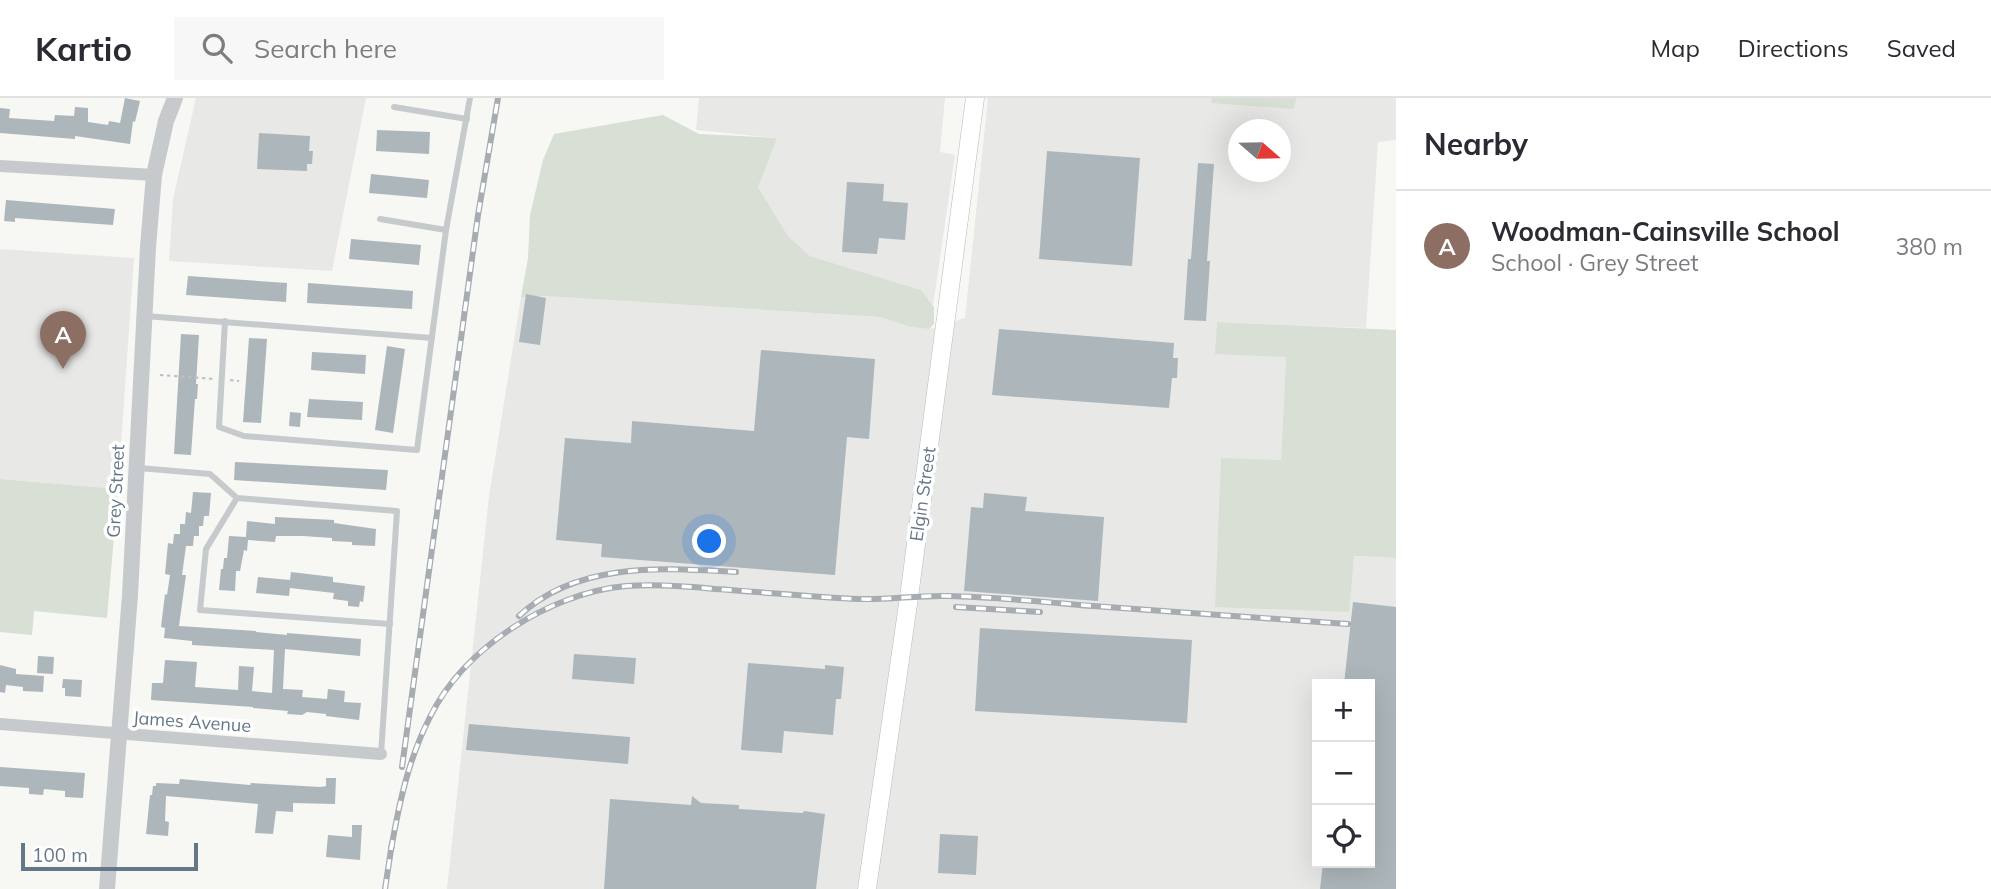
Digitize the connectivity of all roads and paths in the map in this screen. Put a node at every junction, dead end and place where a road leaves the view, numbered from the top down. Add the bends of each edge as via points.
1 (175, 98) edge
2 (470, 98) edge
3 (975, 98) edge
4 (394, 107) dead end
5 (467, 119) junction
6 (0, 166) edge
7 (154, 175) junction
8 (380, 219) dead end
9 (446, 230) junction
10 (145, 316) junction
11 (225, 321) junction
12 (432, 338) junction
13 (160, 375) dead end
14 (221, 379) junction
15 (239, 381) dead end
16 (137, 467) junction
17 (237, 498) junction
18 (390, 624) junction
19 (0, 724) edge
20 (119, 733) junction
21 (381, 754) joint
22 (107, 889) edge
23 (867, 889) edge

1 - 7 street, Grey Street
2 - 5 lane
3 - 23 main road, Elgin Street
4 - 5 lane
5 - 9 lane
6 - 7 street
7 - 10 street, Grey Street
8 - 9 lane
9 - 12 lane
10 - 11 lane
10 - 16 street, Grey Street
11 - 12 lane
11 - 14 lane
12 - 14 lane via 417,450 244,436 219,427
13 - 14 path
14 - 15 path
16 - 17 lane via 210,474
16 - 20 street, Grey Street
17 - 18 lane via 397,511
17 - 18 lane via 206,549 200,610
18 - 21 lane
19 - 20 street, James Avenue
20 - 21 street, James Avenue
20 - 22 street, Grey Street

